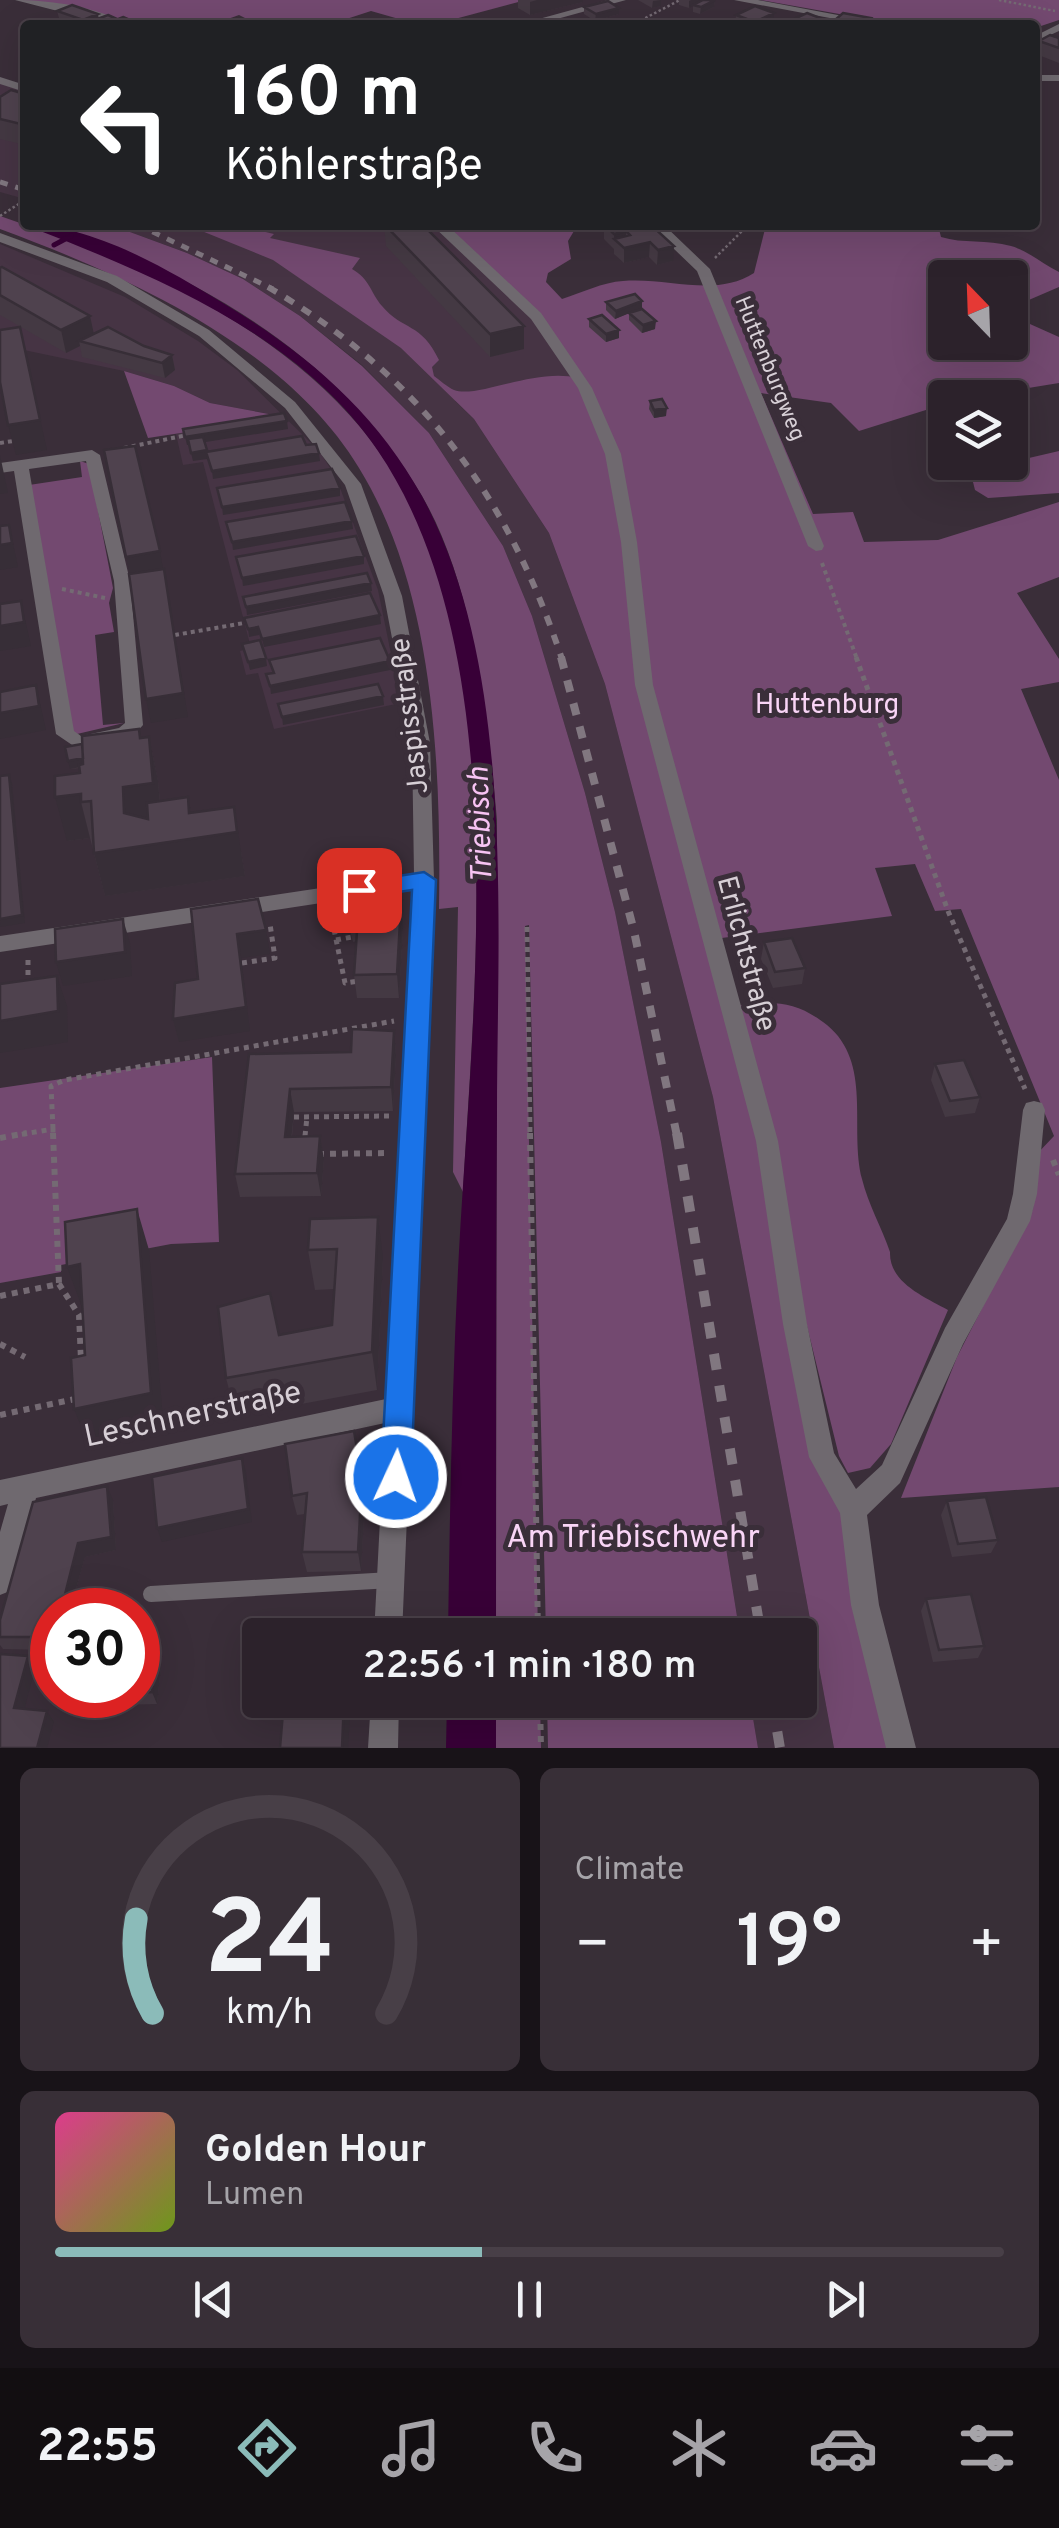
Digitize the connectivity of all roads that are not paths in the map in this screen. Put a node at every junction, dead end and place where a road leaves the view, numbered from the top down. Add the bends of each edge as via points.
1 (20, 0) edge
2 (621, 0) edge
3 (739, 0) edge
4 (107, 20) edge
5 (542, 20) edge
6 (857, 20) edge
7 (444, 230) edge
8 (661, 230) edge
9 (0, 237) edge
10 (21, 465) junction
11 (0, 468) edge
12 (816, 546) road end
13 (424, 880) junction
14 (0, 944) edge
15 (1034, 1110) road end
16 (400, 1408) junction
17 (13, 1490) edge
18 (853, 1510) junction
19 (391, 1580) junction
20 (0, 1581) edge
21 (160, 1593) edge
22 (389, 1618) edge
23 (385, 1718) edge
24 (383, 1748) edge
25 (901, 1748) edge

1 - 4 street
2 - 5 street
3 - 6 street
7 - 18 street, Erlichtstraße via 536,316 585,388 613,454 644,685 767,1141 822,1456
8 - 12 street, Huttenburgweg via 704,270
9 - 13 street, Jaspisstraße via 112,279 204,333 290,405 352,484 402,630 420,743
10 - 10 street via 65,734 78,743 125,733 134,724 124,602 92,456
10 - 11 street
13 - 14 street
13 - 16 street, Jaspisstraße
15 - 18 street via 1018,1221 954,1336 891,1474
16 - 17 street, Leschnerstraße
16 - 19 street, Jaspisstraße
17 - 20 street
18 - 25 street, Erlichtstraße via 865,1605
19 - 21 lane
19 - 22 street, Jaspisstraße
23 - 24 street

